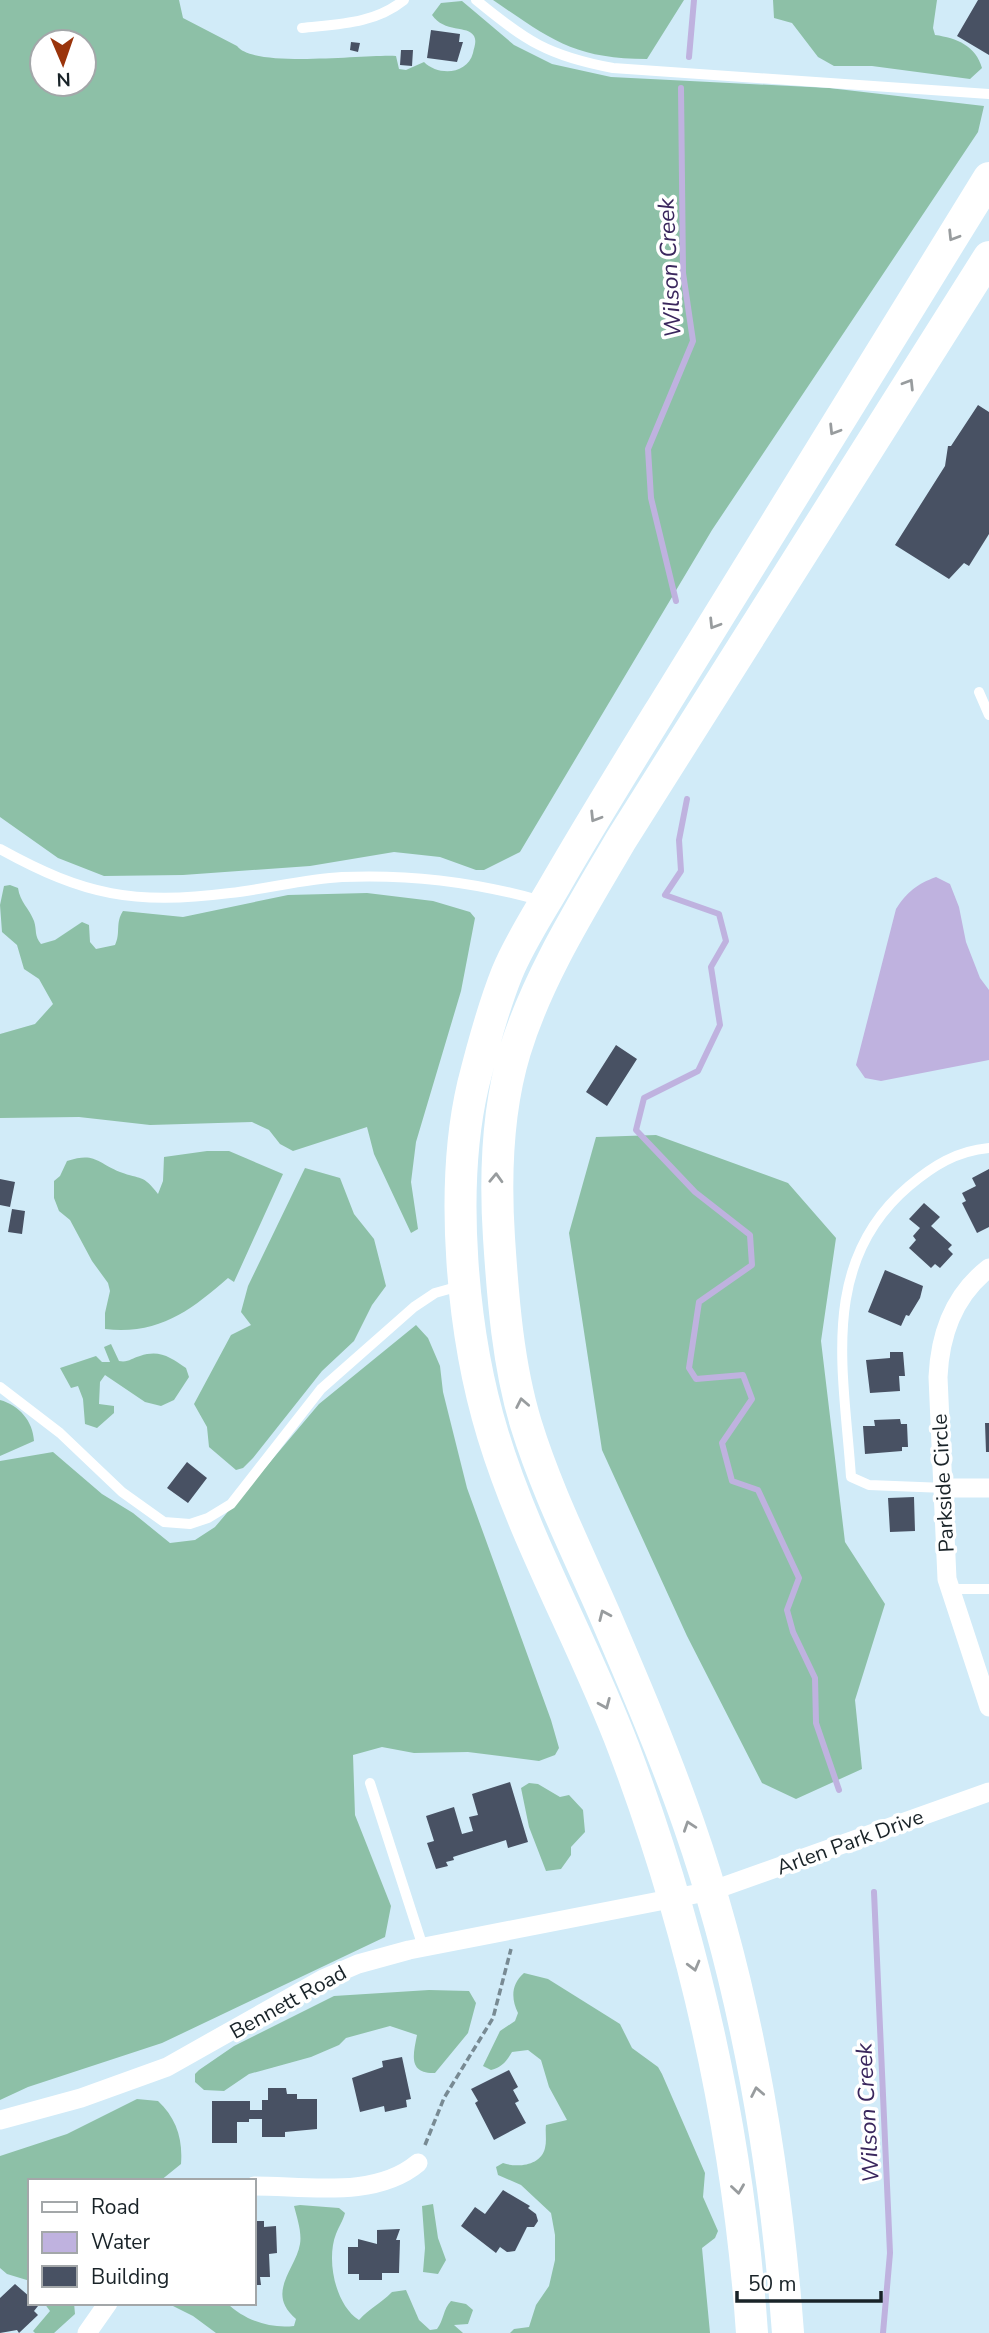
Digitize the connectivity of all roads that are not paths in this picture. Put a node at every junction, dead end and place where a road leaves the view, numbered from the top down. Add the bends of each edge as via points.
1 (404, 0) edge
2 (476, 0) edge
3 (302, 28) dead end
4 (989, 94) edge
5 (989, 178) edge
6 (989, 257) edge
7 (979, 692) dead end
8 (989, 715) edge
9 (0, 849) edge
10 (546, 902) junction
11 (989, 1148) edge
12 (989, 1268) edge
13 (464, 1285) junction
14 (0, 1387) edge
15 (945, 1488) junction
16 (989, 1488) edge
17 (949, 1589) junction
18 (989, 1589) edge
19 (989, 1707) edge
20 (370, 1783) dead end
21 (989, 1792) edge
22 (710, 1891) junction
23 (675, 1900) junction
24 (423, 1947) junction
25 (0, 2120) edge
26 (418, 2162) road end
27 (256, 2186) edge
28 (107, 2305) edge
29 (87, 2333) edge
30 (752, 2333) edge
31 (788, 2333) edge

1 - 3 lane via 368,20
2 - 4 lane via 534,45 613,68
5 -> 10 highway
22 -> 6 highway via 649,1718 562,1521 526,1422 507,1327 495,1179 506,1095 519,1040 541,985 580,911
7 - 8 lane
9 - 10 lane via 90,890 143,899 232,893 338,877 387,876 496,887
10 - 13 highway via 508,971 472,1089 460,1182
11 - 15 lane via 937,1163 897,1196 862,1242 847,1283 840,1323 850,1477 869,1485
12 - 15 street, Parkside Circle via 970,1283 957,1303 939,1351
13 - 14 lane via 435,1293 321,1389 231,1504 190,1524 164,1522 122,1492 60,1433
13 -> 23 highway via 492,1434 622,1746
15 - 16 street
15 - 17 street, Parkside Circle
17 - 18 lane
17 - 19 street, Parkside Circle
20 - 24 lane
21 - 22 street, Arlen Park Drive
22 - 23 street, Bennett Road
31 -> 22 highway via 782,2253 759,2101 731,1964
23 - 24 street, Bennett Road
23 -> 30 highway via 726,2107
24 - 25 street, Bennett Road via 358,1964 323,1979 167,2067
26 - 27 street via 402,2176 382,2183
28 - 29 street

